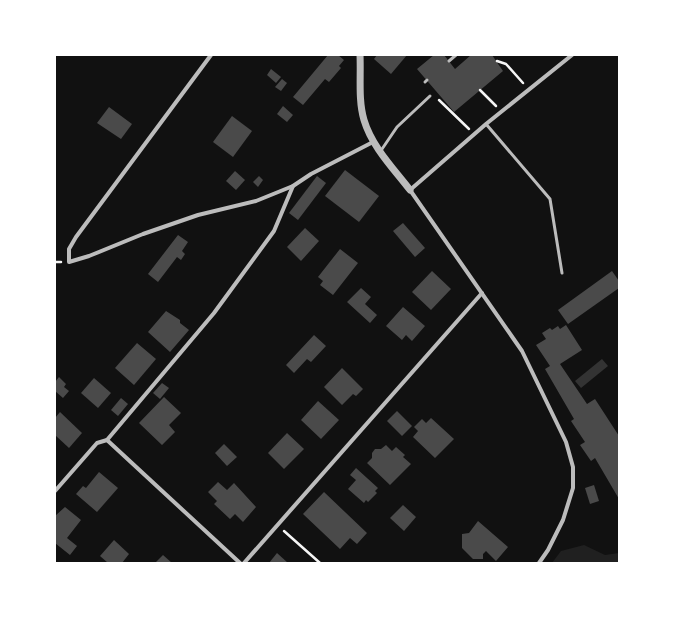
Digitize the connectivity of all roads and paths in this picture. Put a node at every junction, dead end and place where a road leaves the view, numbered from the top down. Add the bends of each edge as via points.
1 (211, 55) edge
2 (360, 55) edge
3 (456, 55) edge
4 (572, 55) edge
5 (449, 61) dead end
6 (497, 61) dead end
7 (521, 81) dead end
8 (480, 90) dead end
9 (430, 96) dead end
10 (439, 100) dead end
11 (491, 102) dead end
12 (486, 124) junction
13 (475, 134) junction
14 (373, 142) junction
15 (380, 152) junction
16 (294, 186) junction
17 (410, 190) junction
18 (562, 273) dead end
19 (482, 293) junction
20 (107, 440) junction
21 (55, 491) edge
22 (277, 525) junction
23 (240, 563) edge
24 (244, 563) edge
25 (320, 563) edge
26 (539, 563) edge

1 - 16 street via 76,237 69,250 69,262 198,215 256,201
2 - 14 street via 364,119
3 - 5 lane
4 - 12 street
6 - 7 path via 506,64
8 - 11 path
9 - 15 lane via 397,127
10 - 13 path
12 - 13 street
12 - 18 lane via 550,199
13 - 17 street
14 - 15 street
14 - 16 street via 311,174
15 - 17 street
16 - 20 street via 274,230 214,312
17 - 19 street
19 - 22 street
19 - 26 street via 522,351 566,442 573,467 572,488 563,520
20 - 21 street via 97,444
20 - 23 street
22 - 24 street
22 - 25 path

